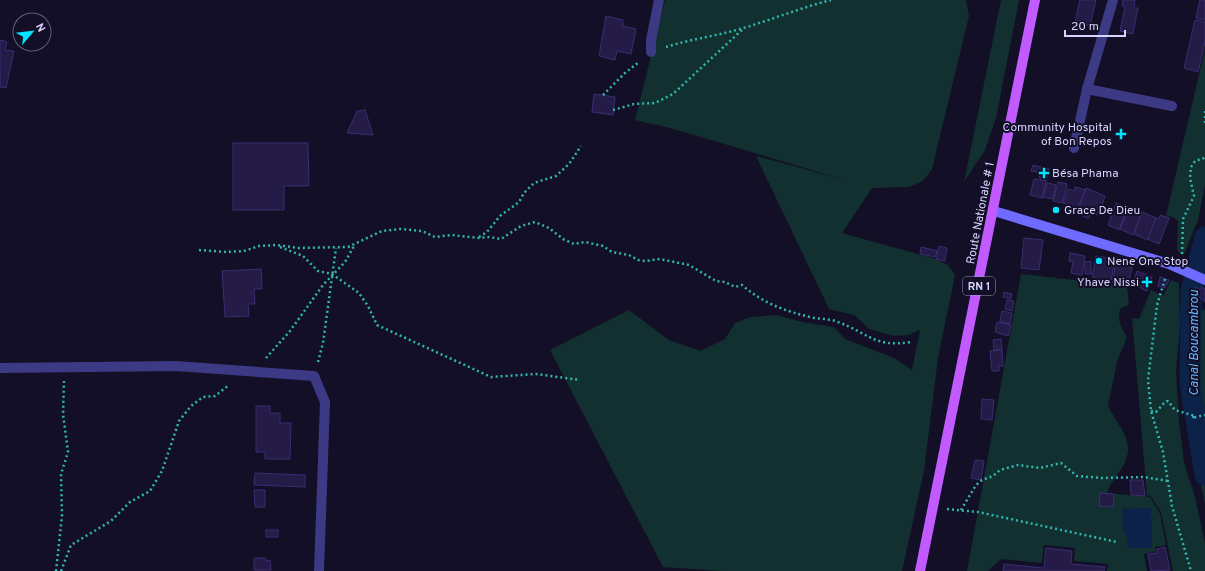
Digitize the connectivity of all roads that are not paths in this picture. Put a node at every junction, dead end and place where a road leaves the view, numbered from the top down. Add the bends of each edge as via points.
1 (659, 0) edge
2 (1035, 0) edge
3 (1113, 0) edge
4 (651, 52) road end
5 (1087, 89) junction
6 (1172, 106) dead end
7 (1074, 148) dead end
8 (994, 211) junction
9 (1205, 280) edge
10 (0, 368) edge
11 (320, 571) edge
12 (920, 571) edge

1 - 4 street
2 - 8 main road, Route Nationale # 1 / RN 1
3 - 5 street
5 - 6 street
5 - 7 street
8 - 9 street via 1169,264
8 - 12 main road, Route Nationale # 1 / RN 1
10 - 11 street via 176,366 314,376 325,402

